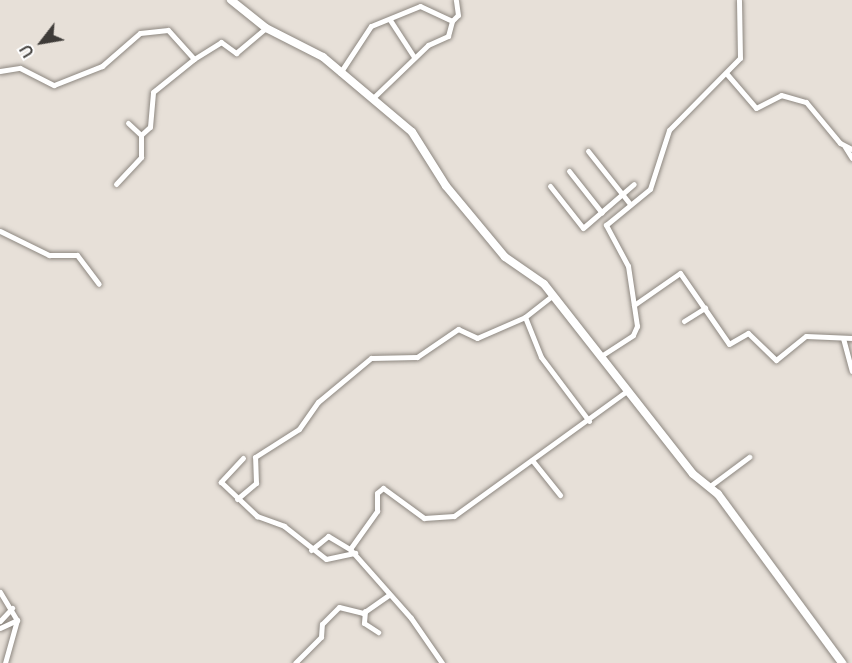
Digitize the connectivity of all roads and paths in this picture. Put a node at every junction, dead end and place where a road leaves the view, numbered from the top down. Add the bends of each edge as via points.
1 (231, 0) edge
2 (456, 0) edge
3 (739, 0) edge
4 (390, 20) junction
5 (452, 21) junction
6 (266, 28) junction
7 (414, 57) junction
8 (194, 59) junction
9 (0, 71) edge
10 (340, 73) junction
11 (726, 73) junction
12 (374, 97) junction
13 (128, 123) dead end
14 (141, 135) junction
15 (844, 146) junction
16 (852, 149) edge
17 (588, 152) dead end
18 (852, 158) edge
19 (569, 171) dead end
20 (116, 184) dead end
21 (634, 184) dead end
22 (550, 186) dead end
23 (624, 196) junction
24 (630, 204) junction
25 (602, 213) junction
26 (0, 231) edge
27 (99, 284) dead end
28 (552, 296) junction
29 (634, 305) junction
30 (705, 308) junction
31 (525, 317) junction
32 (684, 321) dead end
33 (843, 338) junction
34 (852, 338) edge
35 (601, 356) junction
36 (852, 371) edge
37 (628, 390) junction
38 (589, 421) junction
39 (749, 457) dead end
40 (243, 458) dead end
41 (532, 460) junction
42 (710, 486) junction
43 (560, 495) dead end
44 (237, 499) junction
45 (311, 550) junction
46 (352, 551) junction
47 (0, 592) edge
48 (389, 596) junction
49 (12, 608) junction
50 (365, 611) junction
51 (17, 620) junction
52 (0, 621) edge
53 (0, 628) edge
54 (378, 632) dead end
55 (5, 663) edge
56 (295, 663) edge
57 (442, 663) edge
58 (842, 663) edge

1 - 6 street
2 - 5 street via 458,15
3 - 11 street via 741,54
4 - 5 street via 420,6
4 - 7 street
4 - 10 street via 368,28
5 - 7 street via 446,37
6 - 8 street via 239,51 219,42
6 - 10 street via 320,55
7 - 12 street
8 - 9 street via 164,30 135,36 108,62 57,84 20,68
8 - 14 street via 153,92 152,123
10 - 12 street
11 - 15 street via 756,108 781,95 806,102
11 - 24 street via 669,130 654,182
12 - 28 street via 415,135 446,186 509,261
13 - 14 street
14 - 20 street via 141,157
15 - 16 street
15 - 18 street
17 - 23 street
19 - 25 street
21 - 23 street
22 - 25 street via 582,227
23 - 24 street
23 - 25 street
24 - 29 street via 605,229 628,266
26 - 27 street via 49,255 77,255
28 - 31 street
28 - 35 street
29 - 30 street via 680,273
29 - 35 street via 636,331
30 - 32 street
30 - 33 street via 728,344 748,333 774,359 807,336
31 - 38 street via 542,357
31 - 44 street via 473,339 458,329 417,357 371,358 318,402 299,429 255,457 256,483
33 - 34 street
33 - 36 street
35 - 37 street
37 - 38 street
37 - 42 street via 693,474
38 - 41 street
39 - 42 street
40 - 44 street via 221,480
41 - 43 street
41 - 46 street via 447,518 424,518 381,488 375,515
42 - 58 street
44 - 45 street
45 - 46 street via 329,560
45 - 46 street via 326,536
46 - 48 street
47 - 49 street
48 - 50 street
48 - 57 street
49 - 51 street
49 - 52 street
50 - 54 street via 364,623
50 - 56 street via 339,607 322,624 321,637
51 - 53 street
51 - 55 street

